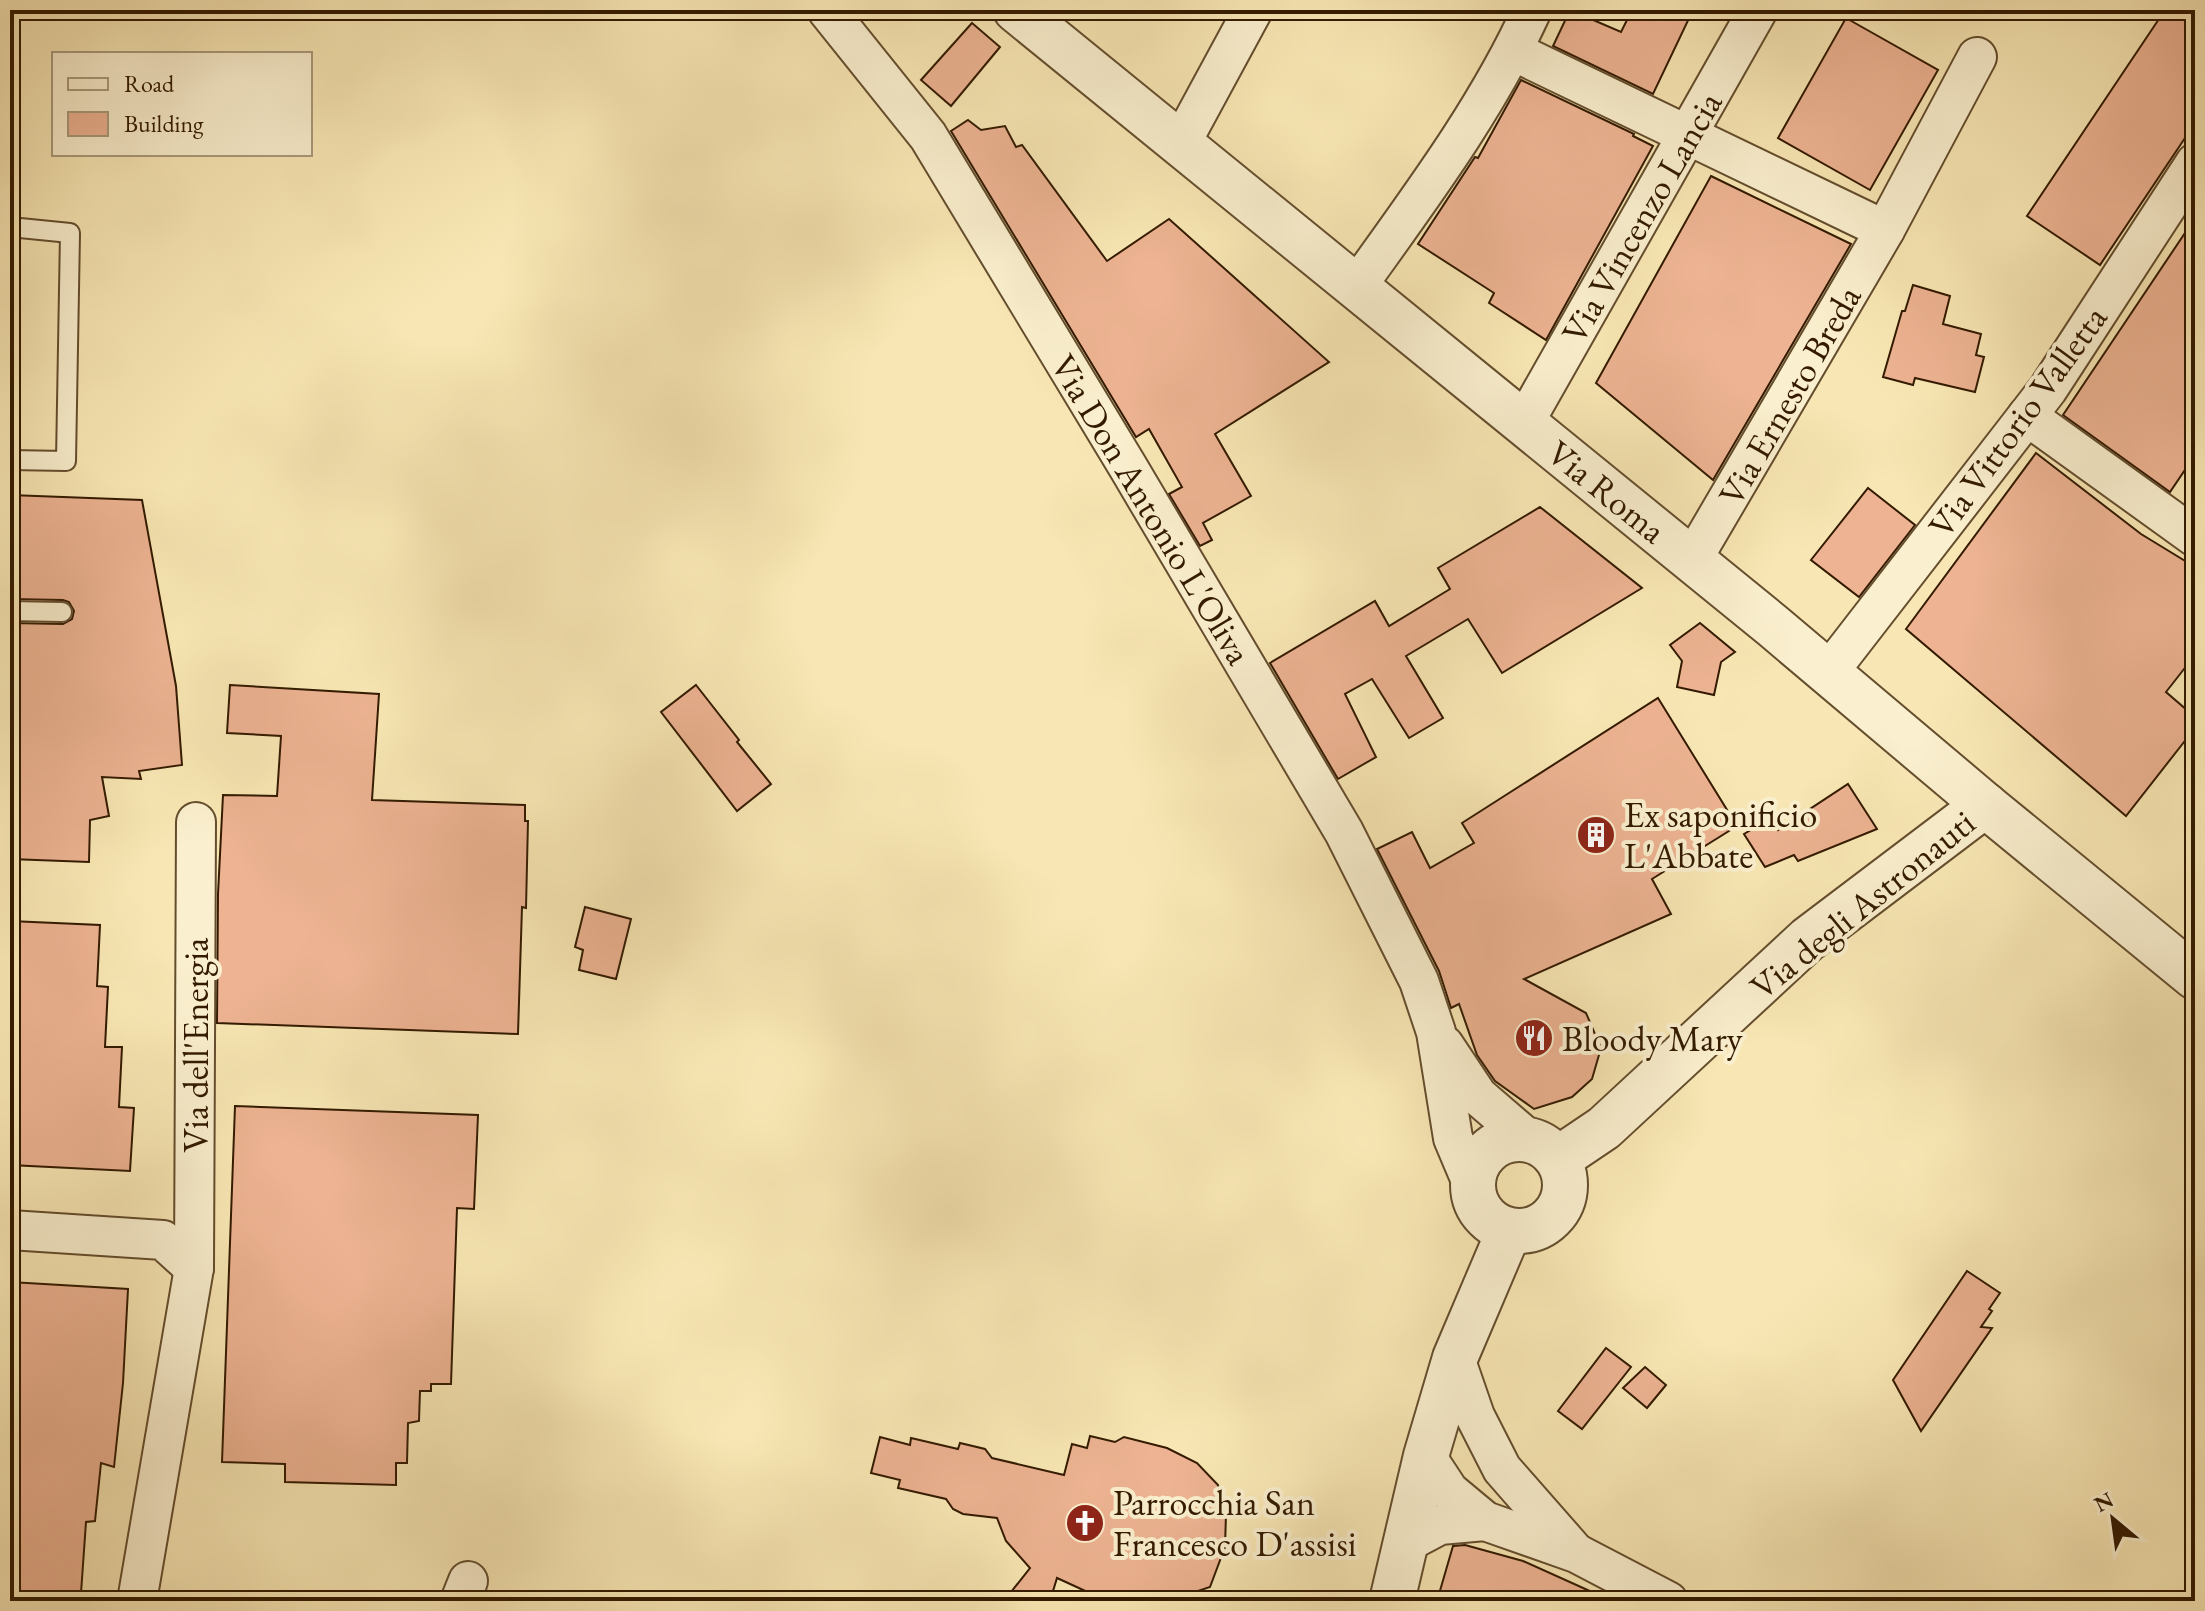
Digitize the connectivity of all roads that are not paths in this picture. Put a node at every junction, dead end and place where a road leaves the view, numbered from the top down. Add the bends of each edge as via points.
1 (827, 10) edge
2 (1016, 10) edge
3 (1253, 10) edge
4 (1532, 10) edge
5 (1758, 10) edge
6 (1513, 51) junction
7 (1977, 57) dead end
8 (1688, 134) junction
9 (1181, 143) junction
10 (2195, 163) edge
11 (10, 227) edge
12 (1885, 230) junction
13 (1357, 286) junction
14 (2027, 416) junction
15 (1524, 423) junction
16 (10, 460) edge
17 (2191, 524) edge
18 (1692, 560) junction
19 (10, 611) edge
20 (62, 612) dead end
21 (1828, 673) junction
22 (1985, 805) junction
23 (196, 822) dead end
24 (2195, 977) edge
25 (1436, 1032) junction
26 (1543, 1149) junction
27 (1472, 1183) junction
28 (10, 1230) edge
29 (1509, 1231) junction
30 (194, 1268) junction
31 (1455, 1358) junction
32 (1426, 1456) junction
33 (1502, 1469) junction
34 (1485, 1521) junction
35 (1406, 1543) junction
36 (1576, 1553) junction
37 (137, 1601) edge
38 (1392, 1601) edge
39 (1668, 1601) edge

1 - 25 street, Via Don Antonio L'Oliva via 928,136 1143,492 1344,832 1419,981
2 - 9 street, Via Roma
3 - 9 street
4 - 6 street
5 - 8 street, Via Vincenzo Lancia
6 - 8 street
6 - 13 street via 1433,179
7 - 12 street, Via Ernesto Breda
8 - 12 street
8 - 15 street, Via Vincenzo Lancia
9 - 13 street, Via Roma
10 - 14 street, Via Vittorio Valletta
11 - 16 lane via 70,233 66,461
12 - 18 street, Via Ernesto Breda
13 - 15 street, Via Roma
14 - 17 street
14 - 21 street, Via Vittorio Valletta
15 - 18 street, Via Roma
18 - 21 street, Via Roma
19 - 20 lane
21 - 22 street, Via Roma
22 - 24 street, Via Roma
22 - 26 street, Via degli Astronauti via 1808,939 1604,1128
23 - 30 street, Via dell'Energia
25 - 26 street, Via Don Antonio L'Oliva via 1478,1096
25 - 27 street, Via Don Antonio L'Oliva via 1453,1138
26 - 27 street via 1512,1139 1497,1144 1480,1161
26 - 29 street via 1565,1173 1562,1204 1540,1227
27 - 29 street via 1486,1219
28 - 30 street via 163,1240
29 - 31 street
30 - 37 street, Via dell'Energia
31 - 32 street
31 - 33 street via 1475,1416
32 - 33 street via 1465,1455
32 - 34 street via 1449,1491
32 - 35 street
33 - 36 street
34 - 35 street via 1440,1525
34 - 36 street
35 - 38 street
36 - 39 street

